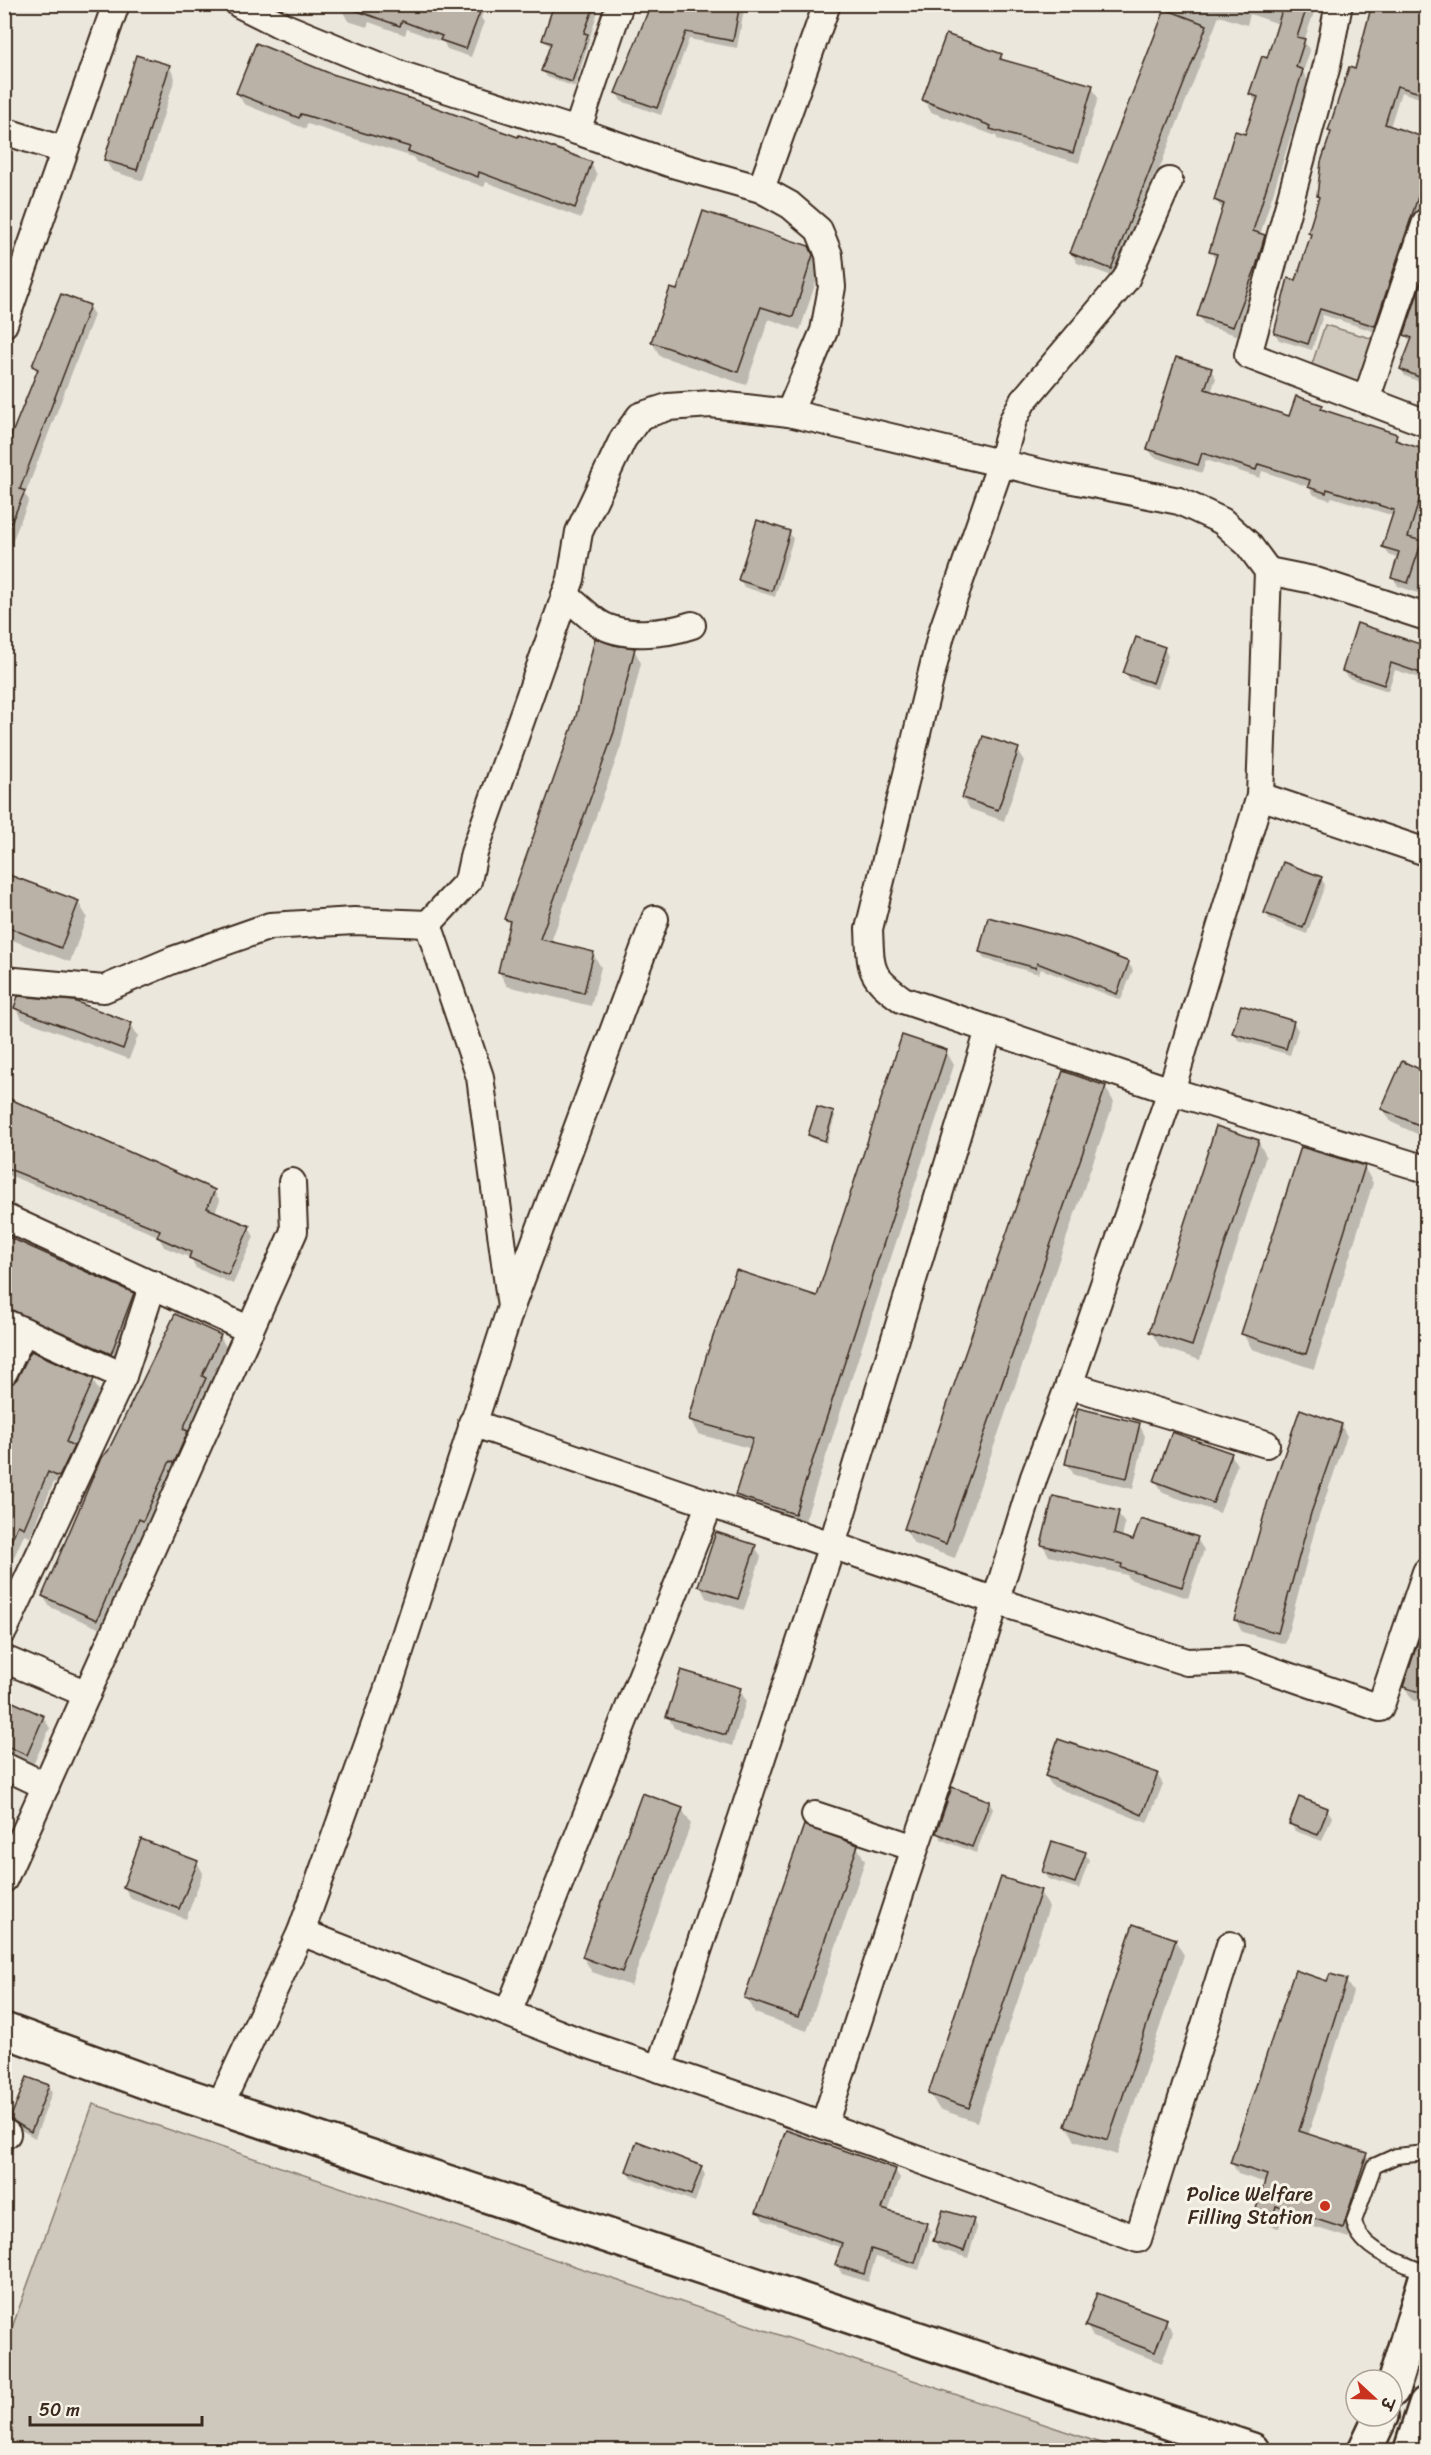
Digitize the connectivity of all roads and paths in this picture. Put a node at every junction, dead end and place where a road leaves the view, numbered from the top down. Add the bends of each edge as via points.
1 (116, 4) edge
2 (239, 4) edge
3 (620, 4) edge
4 (827, 4) edge
5 (1339, 4) edge
6 (4, 131) edge
7 (577, 131) junction
8 (63, 150) junction
9 (1169, 181) dead end
10 (761, 189) junction
11 (1426, 222) edge
12 (1420, 265) edge
13 (4, 324) edge
14 (1366, 400) junction
15 (789, 413) junction
16 (1426, 423) edge
17 (1001, 463) junction
18 (1268, 571) junction
19 (565, 595) junction
20 (1426, 617) edge
21 (692, 625) dead end
22 (1260, 796) junction
23 (1426, 852) edge
24 (655, 919) dead end
25 (428, 924) junction
26 (4, 980) edge
27 (989, 1030) junction
28 (1171, 1091) junction
29 (1426, 1169) edge
30 (292, 1182) dead end
31 (4, 1217) edge
32 (153, 1284) junction
33 (511, 1307) junction
34 (14, 1326) edge
35 (250, 1330) junction
36 (4, 1372) edge
37 (123, 1376) junction
38 (1069, 1384) junction
39 (472, 1423) junction
40 (1266, 1444) dead end
41 (710, 1503) junction
42 (832, 1545) junction
43 (1426, 1572) edge
44 (996, 1601) junction
45 (4, 1630) edge
46 (4, 1659) edge
47 (87, 1694) junction
48 (4, 1766) edge
49 (46, 1786) junction
50 (815, 1815) dead end
51 (915, 1848) junction
52 (7, 1864) edge
53 (301, 1932) junction
54 (1230, 1945) dead end
55 (508, 2013) junction
56 (4, 2030) edge
57 (659, 2069) junction
58 (219, 2107) junction
59 (824, 2125) junction
60 (1426, 2152) edge
61 (1426, 2273) edge
62 (1426, 2278) edge
63 (1399, 2368) edge
64 (1426, 2403) edge
65 (1376, 2428) edge
66 (1252, 2451) edge
67 (1365, 2451) edge
68 (1411, 2451) edge

1 - 8 street
2 - 7 street via 402,75
3 - 7 street
4 - 10 street
5 - 14 street via 1327,65 1248,355
6 - 8 street
7 - 10 street
8 - 13 street
9 - 17 street via 1126,279 1023,401 1013,420
10 - 15 street via 790,205 819,230 829,255 832,287 824,331
11 - 12 street
12 - 14 street
14 - 16 street
15 - 17 street
15 - 19 street via 711,404 668,407 640,416 622,440 579,532
17 - 18 street via 1179,501 1222,521 1248,544
17 - 27 street via 941,635 869,929 871,967 879,983 903,1000
18 - 20 street via 1312,580
18 - 22 street
19 - 21 street via 599,624 641,635
19 - 25 street via 474,853 468,881
22 - 23 street
22 - 28 street
24 - 33 street
25 - 26 street via 354,921 270,926 104,989
25 - 33 street via 480,1077
27 - 28 street
27 - 42 street
28 - 29 street
28 - 38 street
30 - 35 street via 294,1231
31 - 32 street
32 - 35 street
32 - 37 street
33 - 39 street
34 - 36 street
34 - 37 street
35 - 47 street
37 - 45 street
38 - 40 street
38 - 44 street via 1034,1477
39 - 41 street
39 - 53 street via 387,1692
41 - 42 street
41 - 55 street
42 - 44 street
42 - 57 street
43 - 44 street via 1380,1708 1242,1660 1187,1662
44 - 51 street
46 - 47 street
47 - 49 street
48 - 49 street
49 - 52 street
50 - 51 street
51 - 59 street
53 - 55 street
53 - 58 street
54 - 59 street via 1138,2239
55 - 57 street
56 - 58 street
57 - 59 street
58 - 66 street
60 - 61 lane via 1396,2156 1374,2166 1354,2221 1363,2239 1380,2252
62 - 63 street
64 - 68 street
65 - 67 street

